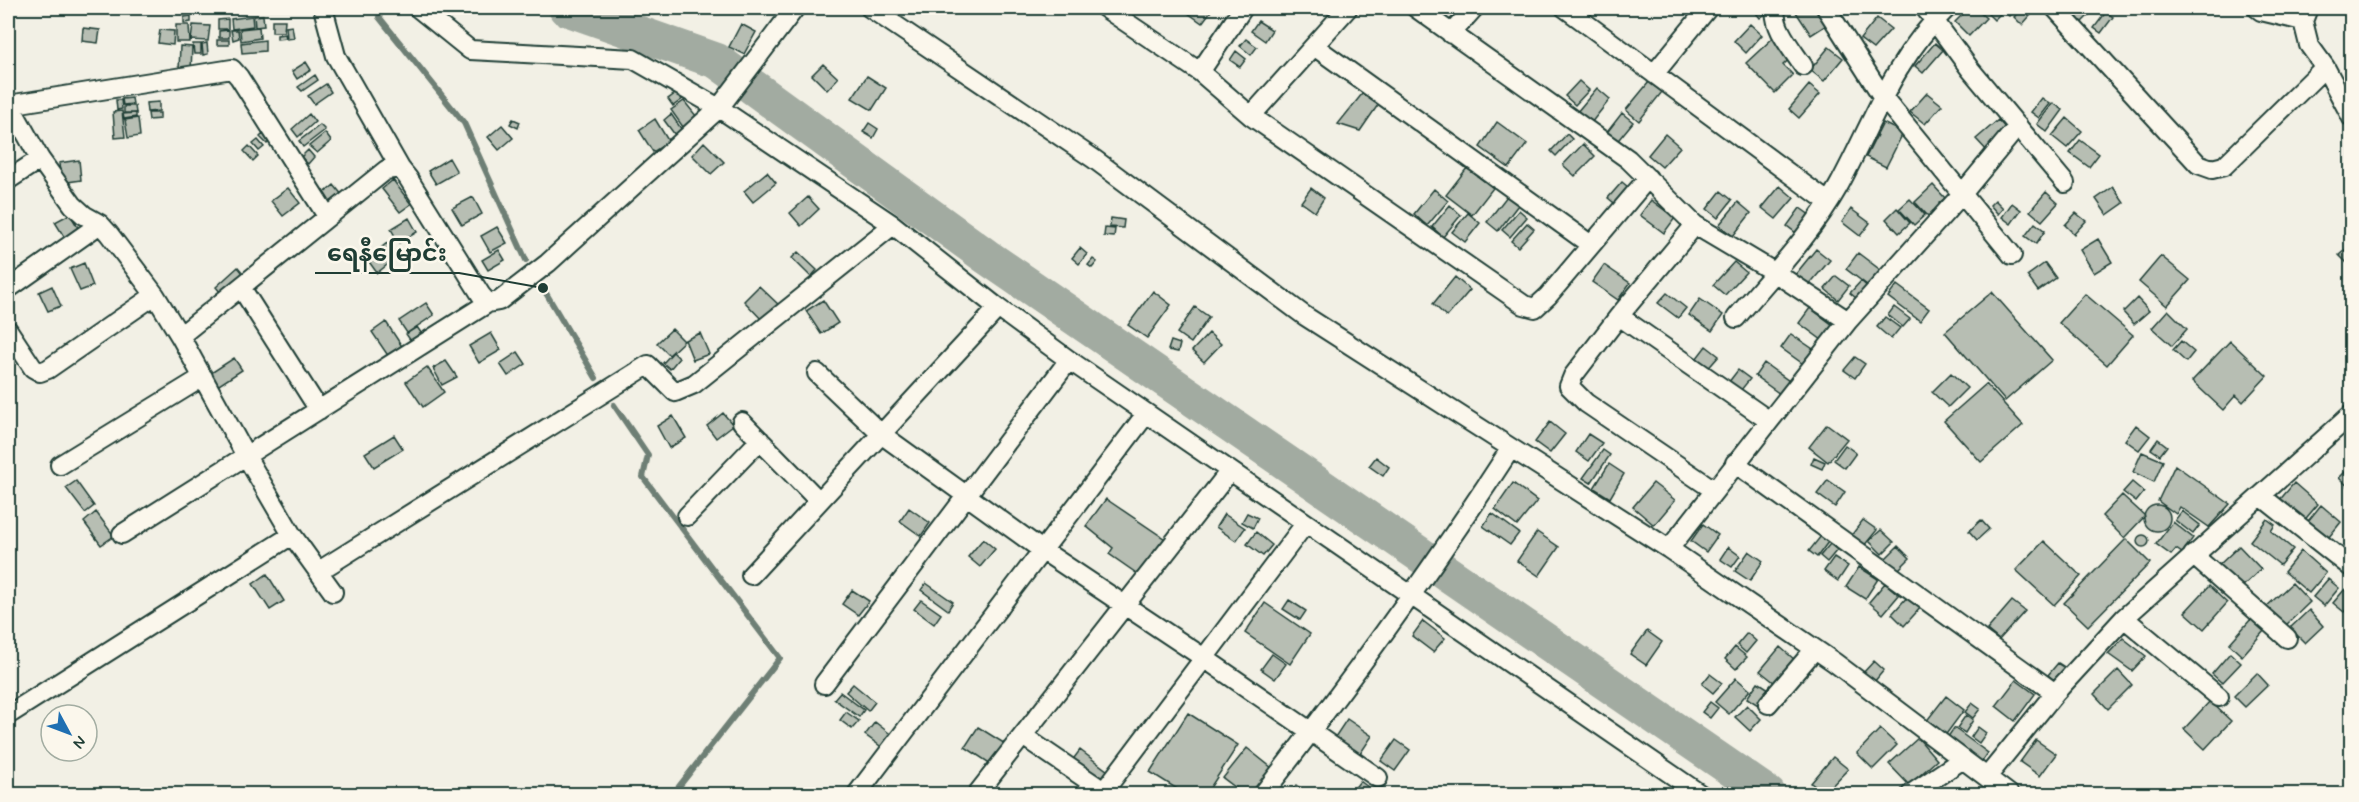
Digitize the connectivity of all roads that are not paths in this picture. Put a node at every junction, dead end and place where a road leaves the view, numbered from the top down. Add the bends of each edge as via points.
1 (322, 8) edge
2 (418, 8) edge
3 (795, 8) edge
4 (1105, 8) edge
5 (1243, 8) edge
6 (1348, 8) edge
7 (1416, 8) edge
8 (1474, 8) edge
9 (1708, 8) edge
10 (1776, 8) edge
11 (1826, 8) edge
12 (1947, 8) edge
13 (2055, 8) edge
14 (2257, 8) edge
15 (875, 9) edge
16 (1577, 11) edge
17 (1929, 14) edge
18 (2305, 14) edge
19 (1451, 34) junction
20 (1314, 46) junction
21 (1803, 66) dead end
22 (1200, 72) junction
23 (2327, 72) junction
24 (1654, 74) junction
25 (1882, 96) junction
26 (8, 106) edge
27 (719, 108) junction
28 (1251, 116) junction
29 (2352, 118) edge
30 (2018, 126) junction
31 (40, 159) junction
32 (400, 168) junction
33 (1648, 178) junction
34 (8, 180) edge
35 (2065, 183) dead end
36 (1962, 194) junction
37 (1828, 202) junction
38 (327, 216) junction
39 (100, 224) junction
40 (893, 225) junction
41 (1695, 225) junction
42 (1591, 245) junction
43 (2012, 255) dead end
44 (1774, 272) junction
45 (8, 289) edge
46 (242, 289) junction
47 (155, 295) junction
48 (488, 303) junction
49 (998, 308) junction
50 (1619, 316) junction
51 (1736, 318) dead end
52 (1848, 321) junction
53 (8, 330) edge
54 (180, 336) junction
55 (1069, 360) junction
56 (818, 373) dead end
57 (203, 377) junction
58 (319, 410) junction
59 (1146, 414) junction
60 (2352, 414) edge
61 (1768, 420) junction
62 (742, 422) dead end
63 (881, 434) junction
64 (760, 440) junction
65 (1511, 448) junction
66 (246, 456) junction
67 (1735, 464) junction
68 (60, 465) dead end
69 (1229, 471) junction
70 (1714, 490) junction
71 (966, 496) junction
72 (2261, 496) junction
73 (819, 501) junction
74 (687, 516) dead end
75 (1305, 524) junction
76 (122, 534) dead end
77 (292, 535) junction
78 (1669, 549) junction
79 (1042, 550) junction
80 (2193, 555) junction
81 (2352, 568) edge
82 (320, 571) junction
83 (751, 575) dead end
84 (333, 592) dead end
85 (1410, 596) junction
86 (1125, 606) junction
87 (2124, 618) junction
88 (2288, 638) dead end
89 (1815, 649) junction
90 (1204, 658) junction
91 (824, 684) dead end
92 (2055, 693) junction
93 (2219, 697) dead end
94 (1768, 704) dead end
95 (8, 715) edge
96 (1312, 731) junction
97 (1023, 736) junction
98 (1963, 759) junction
99 (1987, 777) junction
100 (1378, 778) dead end
101 (1106, 793) edge
102 (857, 795) edge
103 (977, 795) edge
104 (1263, 795) edge
105 (1700, 795) edge
106 (1911, 795) edge
107 (2009, 795) edge

1 - 32 street via 336,56
2 - 27 street via 470,50 633,59
3 - 27 street
4 - 22 street
5 - 22 street
6 - 20 street
7 - 19 street
8 - 19 street
9 - 24 street
10 - 21 street via 1780,30
11 - 25 street
12 - 17 street
13 - 23 street via 2198,164 2212,169 2224,166
14 - 18 street
15 - 65 street via 1094,159 1305,316
16 - 24 street
17 - 25 street
17 - 30 street
18 - 23 street via 2309,45
19 - 33 street via 1628,159
20 - 28 street
20 - 42 street
22 - 28 street
23 - 29 street
24 - 37 street
25 - 36 street
25 - 37 street
26 - 31 street
26 - 38 street via 231,69
27 - 40 street
27 - 48 street via 548,263 498,301
28 - 42 street via 1524,305 1535,308
30 - 35 street
30 - 36 street
31 - 34 street
31 - 39 street via 73,205
32 - 38 street via 386,170
32 - 48 street
33 - 41 street
33 - 42 street
36 - 43 street
36 - 52 street
37 - 44 street
38 - 46 street
39 - 45 street
39 - 47 street
40 - 49 street
40 - 82 street via 694,384 675,392 648,365
41 - 44 street
41 - 50 street
44 - 51 street
44 - 52 street
46 - 54 street
46 - 58 street
47 - 53 street via 40,372 33,368
47 - 54 street
48 - 58 street
49 - 55 street
49 - 63 street
50 - 61 street
50 - 70 street via 1569,386 1586,403
52 - 61 street
54 - 57 street
55 - 59 street
55 - 71 street
56 - 63 street
57 - 66 street
57 - 68 street
58 - 66 street
59 - 69 street
59 - 79 street
60 - 72 street
61 - 67 street
62 - 64 street
63 - 71 street
63 - 73 street
64 - 73 street
64 - 74 street
65 - 78 street
65 - 85 street
66 - 76 street
66 - 77 street
67 - 70 street
67 - 92 street
69 - 75 street
69 - 86 street
70 - 78 street
71 - 79 street
71 - 91 street
72 - 80 street
72 - 81 street
73 - 83 street
75 - 85 street
75 - 90 street
77 - 82 street
77 - 95 street
78 - 89 street
79 - 86 street
79 - 102 street
80 - 87 street
80 - 88 street
82 - 84 street
85 - 96 street
85 - 105 street
86 - 90 street
86 - 97 street
87 - 92 street
87 - 93 street
89 - 94 street
89 - 98 street
90 - 96 street
90 - 101 street
92 - 99 street
96 - 100 street
96 - 104 street
97 - 101 street
97 - 103 street
98 - 99 street
98 - 106 street
99 - 107 street

